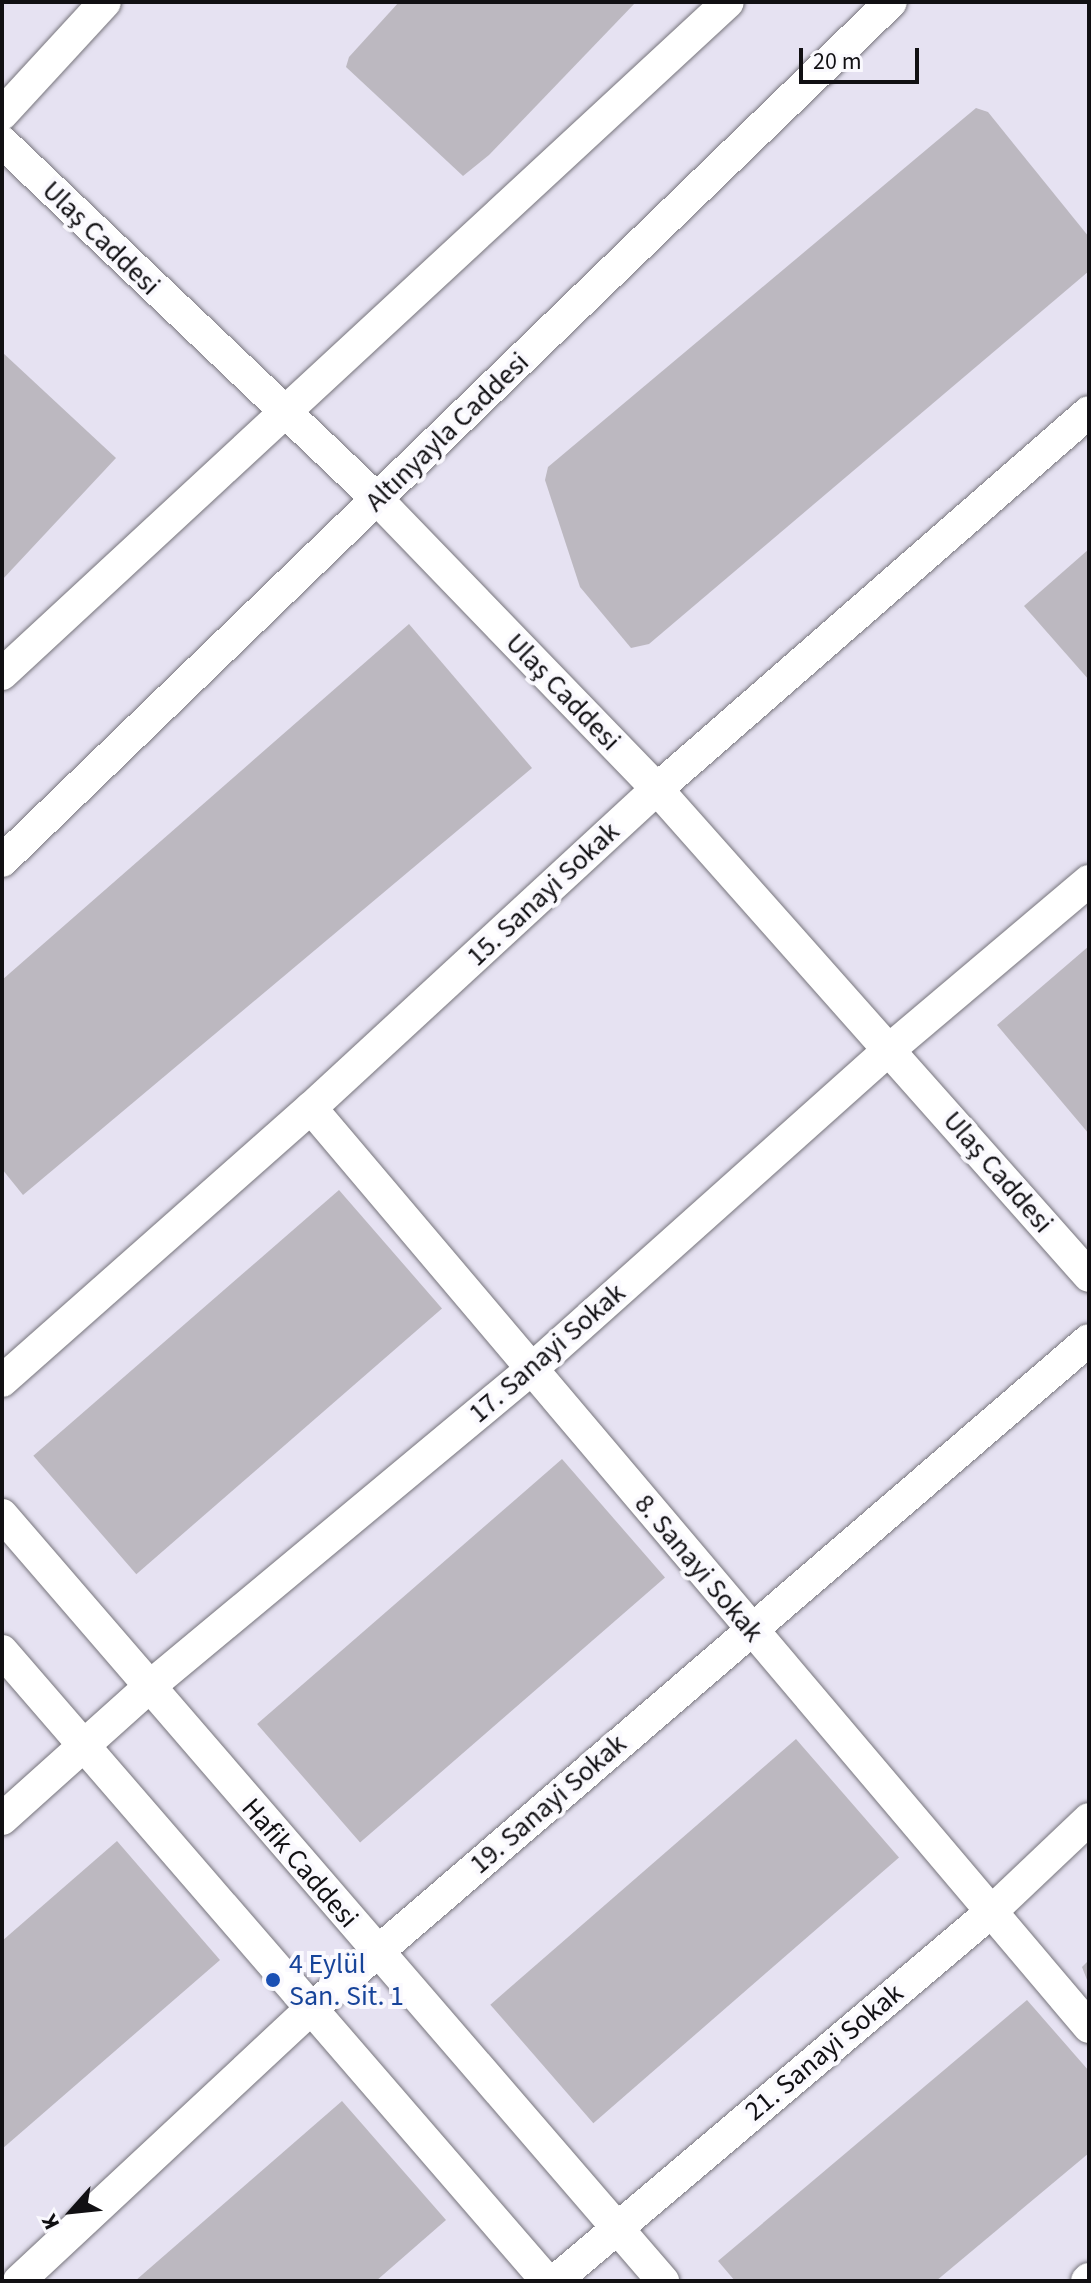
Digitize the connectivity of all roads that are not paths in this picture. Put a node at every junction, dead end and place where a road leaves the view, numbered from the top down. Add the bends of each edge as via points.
1 (105, 2) edge
2 (728, 2) edge
3 (891, 2) edge
4 (2, 114) edge
5 (2, 142) edge
6 (1089, 412) edge
7 (283, 414) junction
8 (377, 499) junction
9 (2, 674) edge
10 (657, 789) junction
11 (2, 861) edge
12 (1089, 881) edge
13 (889, 1050) junction
14 (311, 1108) junction
15 (1089, 1276) edge
16 (1089, 1340) edge
17 (534, 1367) junction
18 (2, 1381) edge
19 (2, 1515) edge
20 (749, 1629) junction
21 (2, 1651) edge
22 (149, 1687) junction
23 (84, 1747) junction
24 (2, 1819) edge
25 (1089, 1819) edge
26 (991, 1912) junction
27 (378, 1952) junction
28 (310, 2010) junction
29 (1089, 2027) edge
30 (616, 2226) junction
31 (19, 2281) edge
32 (547, 2281) edge
33 (555, 2281) edge
34 (663, 2281) edge

1 - 4 street
2 - 7 street
3 - 8 street, Altınyayla Caddesi
5 - 7 street, Ulaş Caddesi
6 - 10 street, 15. Sanayi Sokak
7 - 8 street, Ulaş Caddesi
7 - 9 street
8 - 10 street, Ulaş Caddesi
8 - 11 street, Altınyayla Caddesi
10 - 13 street, Ulaş Caddesi
10 - 14 street, 15. Sanayi Sokak
12 - 13 street, 17. Sanayi Sokak
13 - 15 street, Ulaş Caddesi
13 - 17 street, 17. Sanayi Sokak
14 - 17 street, 8. Sanayi Sokak
14 - 18 street, 15. Sanayi Sokak
16 - 20 street, 19. Sanayi Sokak
17 - 20 street, 8. Sanayi Sokak
17 - 22 street, 17. Sanayi Sokak
19 - 22 street, Hafik Caddesi
20 - 26 street, 8. Sanayi Sokak
20 - 27 street, 19. Sanayi Sokak
21 - 23 street
22 - 23 street, 17. Sanayi Sokak
22 - 27 street, Hafik Caddesi
23 - 24 street, 17. Sanayi Sokak
23 - 28 street
25 - 26 street, 21. Sanayi Sokak
26 - 29 street, 8. Sanayi Sokak
26 - 30 street, 21. Sanayi Sokak
27 - 28 street, 19. Sanayi Sokak
27 - 30 street, Hafik Caddesi
28 - 31 street, 19. Sanayi Sokak
28 - 32 street
30 - 33 street, 21. Sanayi Sokak
30 - 34 street, Hafik Caddesi

